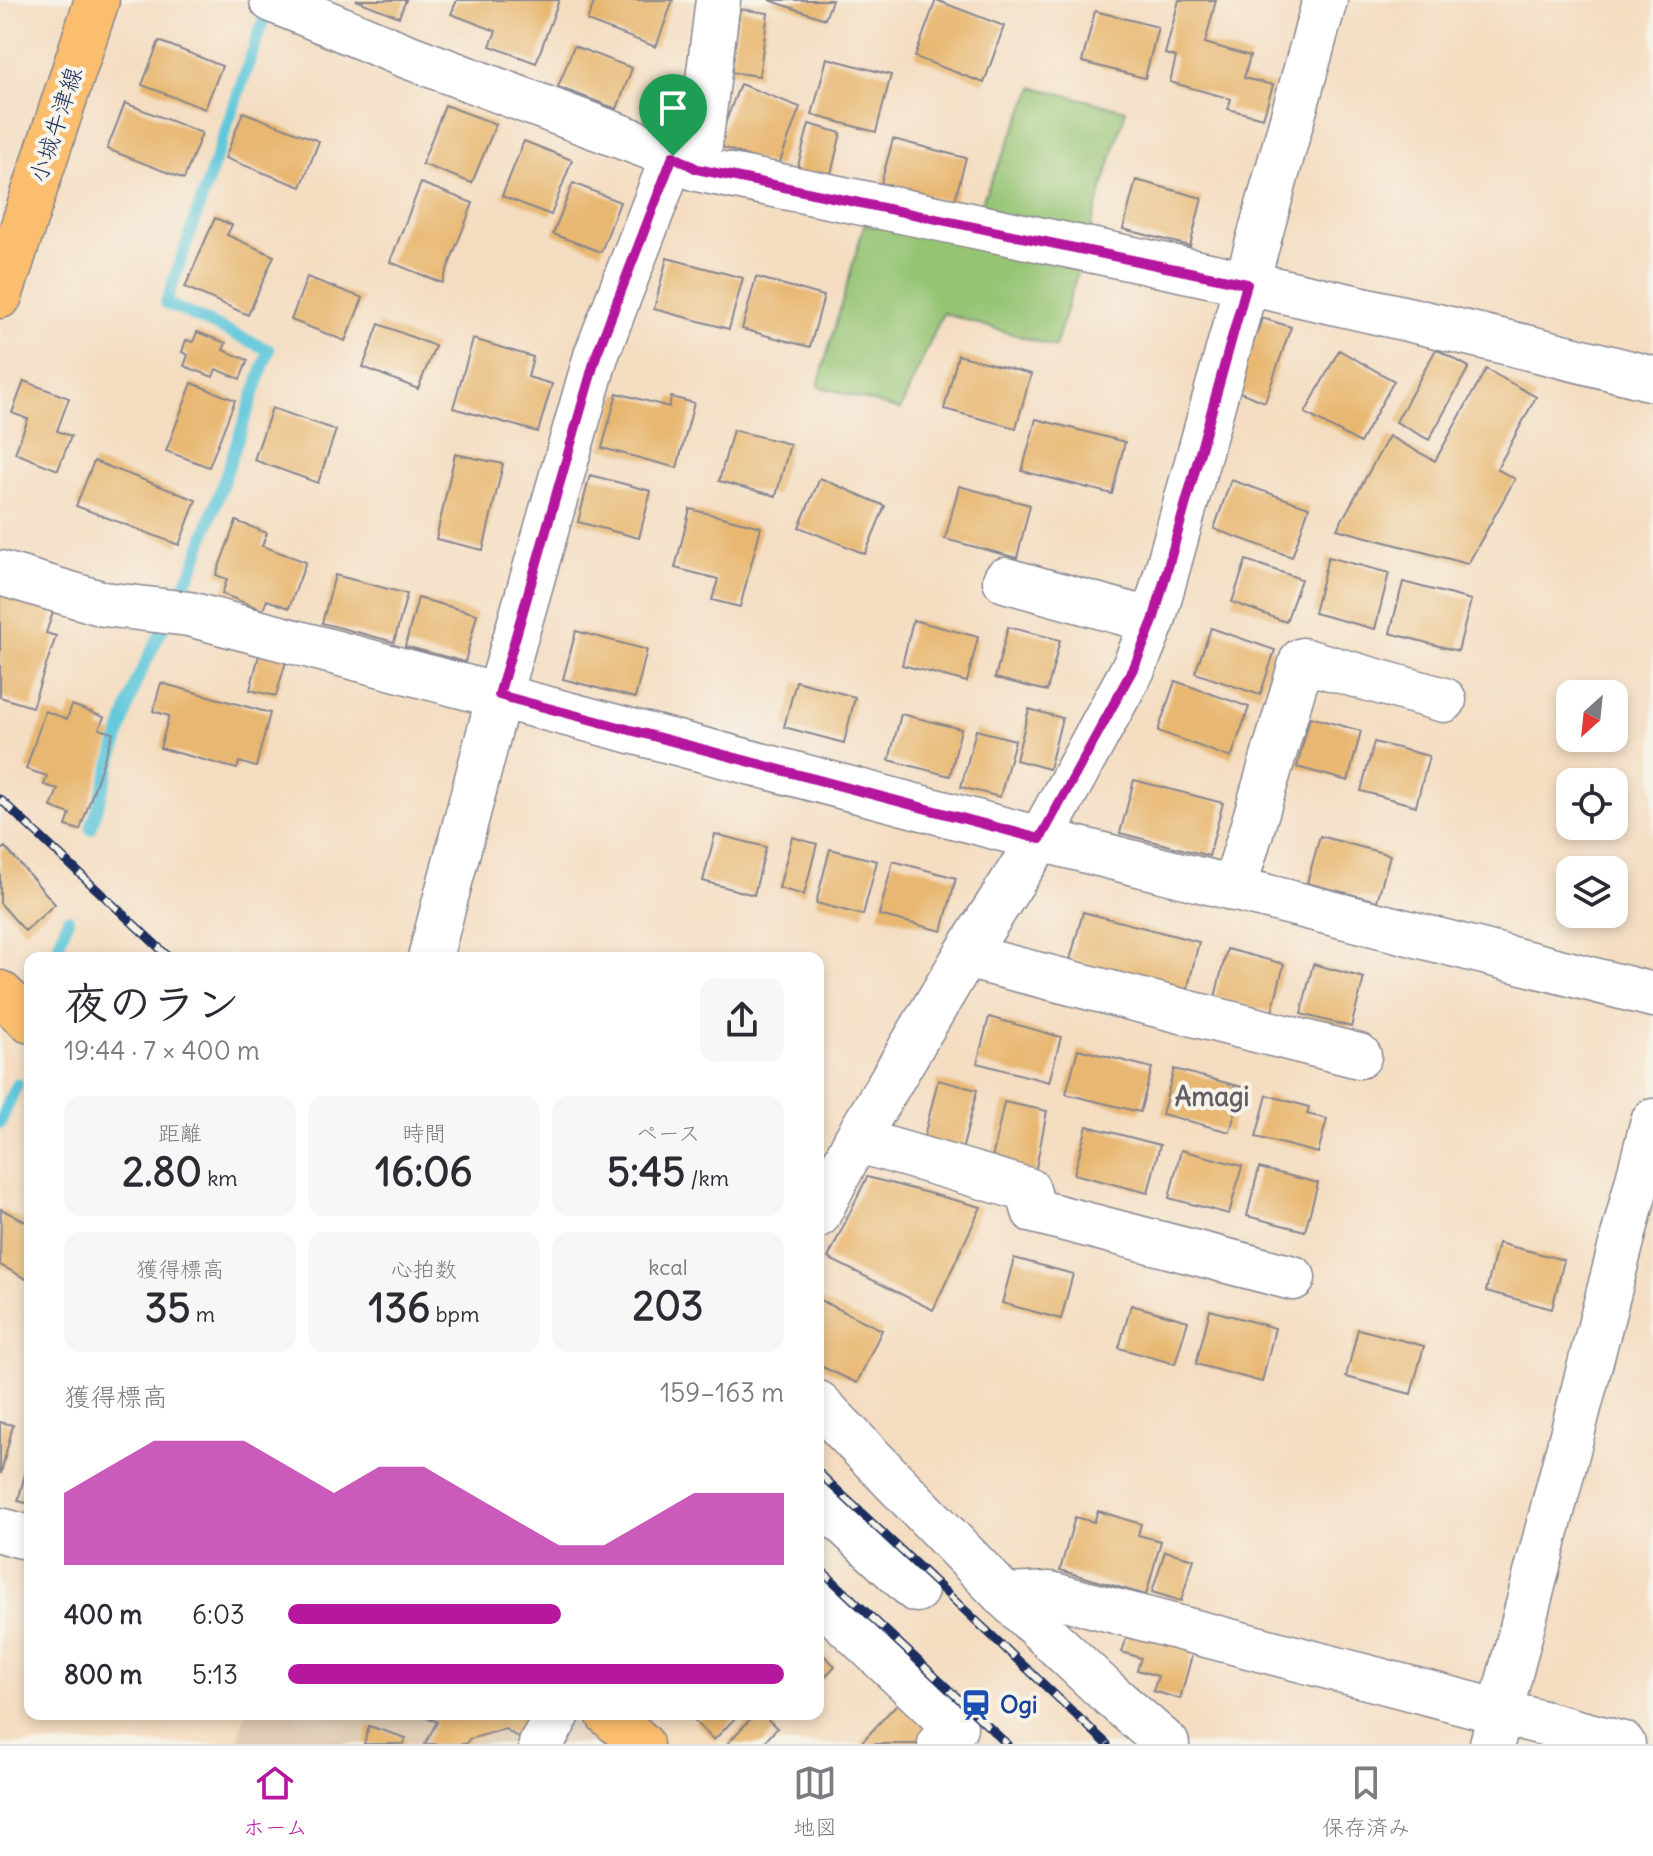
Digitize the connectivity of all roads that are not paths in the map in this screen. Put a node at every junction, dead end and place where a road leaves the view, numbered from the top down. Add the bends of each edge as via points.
1 (97, 0) edge
2 (718, 0) edge
3 (1325, 0) edge
4 (279, 3) edge
5 (685, 162) junction
6 (1247, 284) junction
7 (0, 296) edge
8 (1653, 379) edge
9 (0, 573) edge
10 (1005, 580) dead end
11 (1153, 621) junction
12 (499, 695) junction
13 (1444, 700) dead end
14 (1040, 839) junction
15 (1234, 889) junction
16 (432, 952) edge
17 (965, 956) junction
18 (0, 993) edge
19 (1653, 995) edge
20 (24, 1015) edge
21 (1359, 1056) dead end
22 (1653, 1121) edge
23 (856, 1140) junction
24 (824, 1203) edge
25 (1293, 1278) dead end
26 (824, 1409) edge
27 (824, 1505) edge
28 (0, 1530) edge
29 (24, 1536) edge
30 (916, 1590) dead end
31 (1005, 1596) junction
32 (824, 1604) edge
33 (824, 1628) edge
34 (555, 1720) edge
35 (615, 1720) edge
36 (1496, 1728) edge
37 (954, 1738) edge
38 (541, 1744) edge
39 (641, 1744) edge
40 (1167, 1744) edge
41 (1623, 1744) edge

1 - 7 main road, 小城牛津線
2 - 5 street
3 - 6 street
4 - 5 street
5 - 6 street
5 - 12 street via 596,356
6 - 8 street
6 - 11 street
9 - 12 street via 104,604 176,612
10 - 11 street
11 - 14 street via 1135,665
12 - 14 street
12 - 16 street
13 - 15 street via 1302,660
14 - 15 street
14 - 17 street
15 - 19 street
17 - 21 street
17 - 23 street
18 - 20 main road
22 - 36 street
23 - 24 street
23 - 25 street via 1028,1190 1034,1211
26 - 31 street
27 - 30 street
28 - 29 street
31 - 36 street via 1050,1594
31 - 40 street
32 - 37 street
33 - 37 street
34 - 38 street
35 - 39 main road
36 - 41 street

